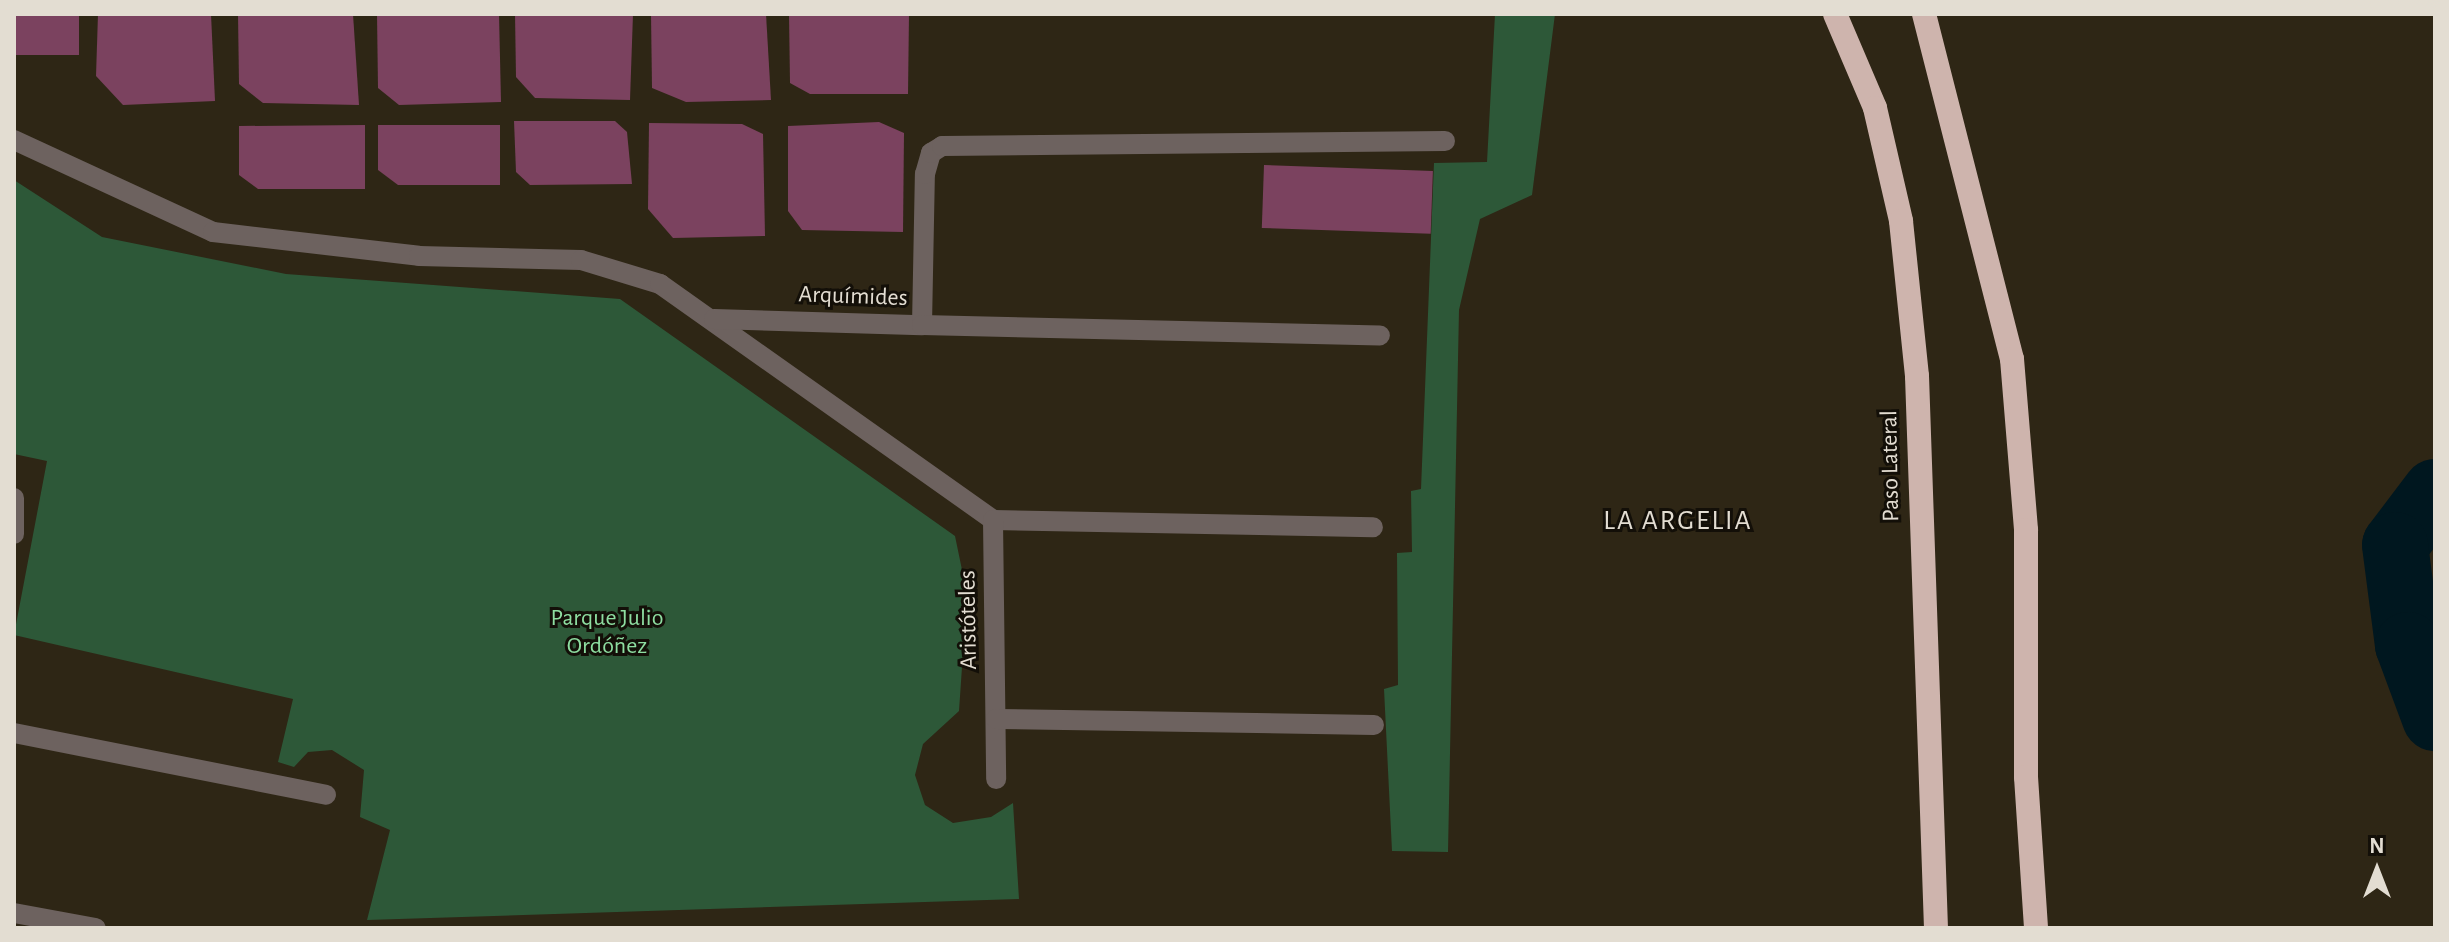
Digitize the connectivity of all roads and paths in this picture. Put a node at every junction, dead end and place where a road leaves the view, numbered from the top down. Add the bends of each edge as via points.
1 (1835, 14) edge
2 (1924, 14) edge
3 (14, 140) edge
4 (1445, 141) dead end
5 (714, 319) junction
6 (922, 325) junction
7 (1380, 335) dead end
8 (14, 498) edge
9 (993, 520) junction
10 (1373, 527) dead end
11 (14, 534) edge
12 (996, 719) junction
13 (1374, 725) dead end
14 (14, 733) edge
15 (996, 779) dead end
16 (326, 795) dead end
17 (14, 913) edge
18 (96, 928) edge
19 (1936, 928) edge
20 (2036, 928) edge

1 - 19 highway, Paso Lateral via 1875,108 1901,221 1917,376
2 - 20 highway via 2012,359 2026,530 2026,777
3 - 5 street via 213,232 419,256 581,260 660,284
4 - 6 street, Arquímides via 954,144 927,161
5 - 6 street, Arquímides
5 - 9 street
6 - 7 street
8 - 11 street
9 - 10 street
9 - 12 street, Aristóteles
12 - 13 street
12 - 15 street, Aristóteles
14 - 16 street
17 - 18 street

